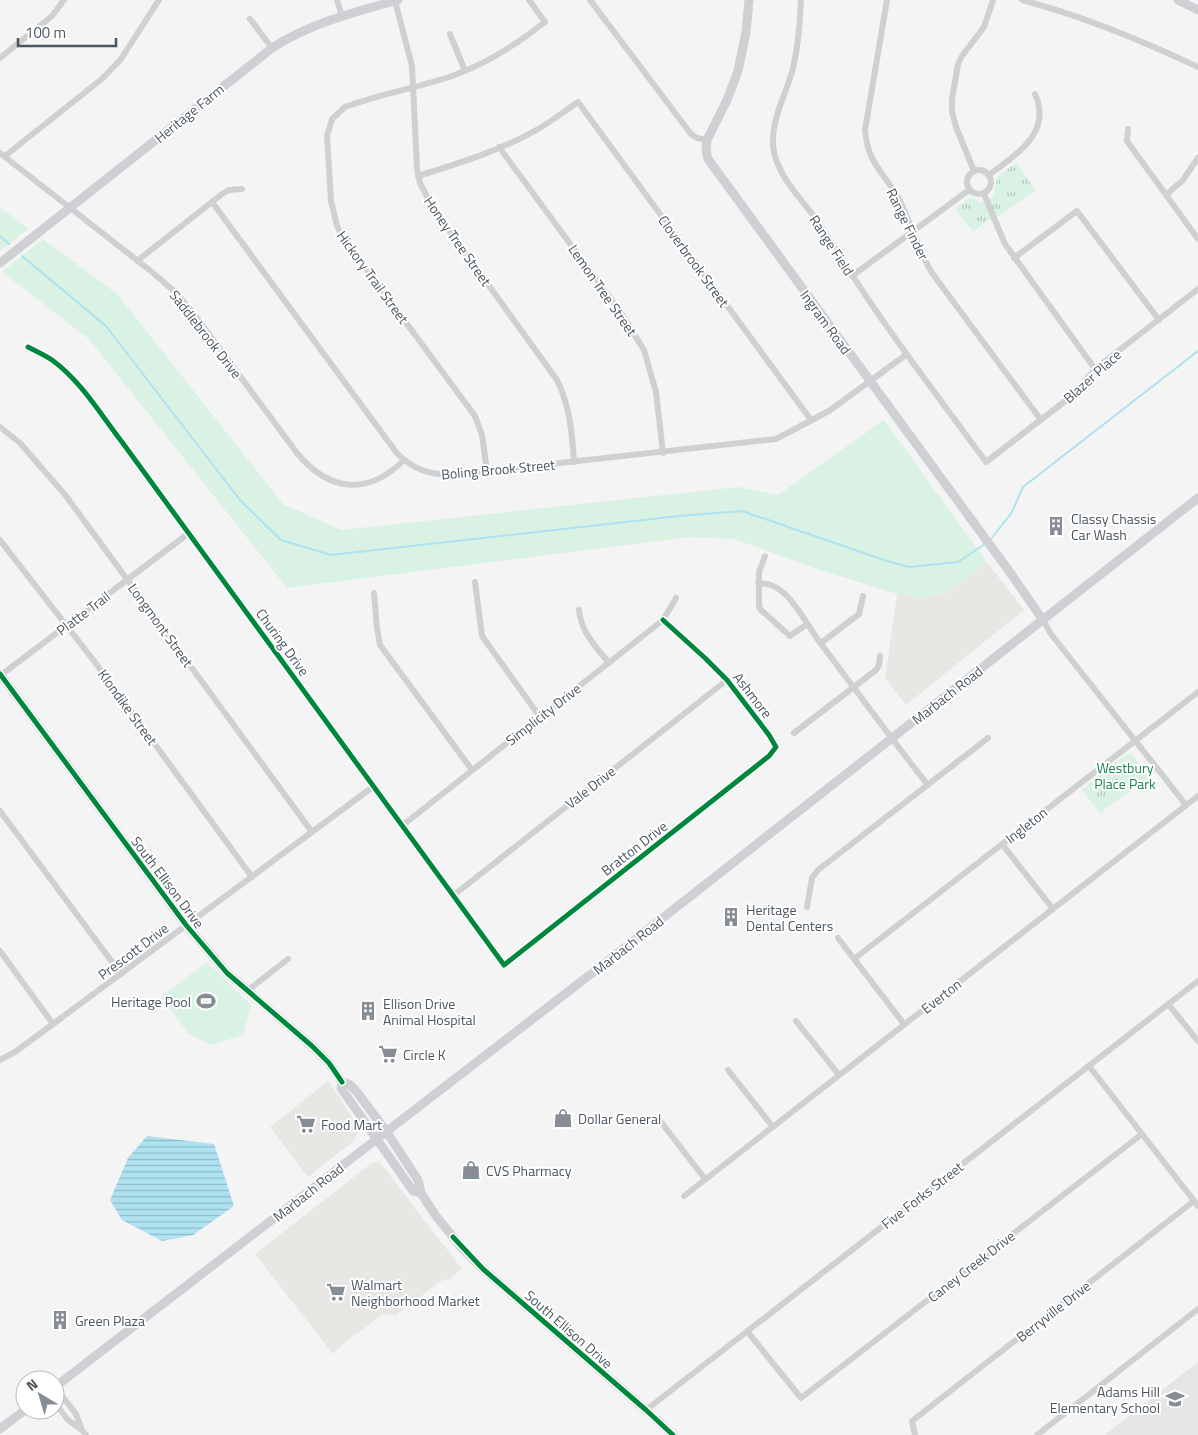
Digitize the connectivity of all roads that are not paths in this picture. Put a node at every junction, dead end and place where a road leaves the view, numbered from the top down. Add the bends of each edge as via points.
1 (64, 0) edge
2 (159, 0) edge
3 (337, 0) edge
4 (396, 0) edge
5 (528, 0) edge
6 (590, 0) edge
7 (749, 0) edge
8 (801, 0) edge
9 (887, 0) edge
10 (1022, 0) edge
11 (1178, 0) edge
12 (992, 1) edge
13 (1198, 10) edge
14 (342, 16) junction
15 (250, 19) dead end
16 (450, 34) dead end
17 (272, 48) junction
18 (0, 58) edge
19 (1198, 68) edge
20 (464, 71) junction
21 (412, 86) junction
22 (1035, 94) dead end
23 (1128, 129) dead end
24 (707, 140) junction
25 (500, 147) junction
26 (2, 154) edge
27 (1198, 158) edge
28 (974, 171) junction
29 (418, 176) junction
30 (989, 176) junction
31 (242, 189) dead end
32 (969, 190) junction
33 (984, 194) junction
34 (1166, 194) junction
35 (212, 202) junction
36 (70, 208) junction
37 (912, 231) junction
38 (1198, 239) edge
39 (1014, 258) junction
40 (138, 261) junction
41 (0, 263) edge
42 (852, 276) junction
43 (1198, 289) edge
44 (1159, 320) junction
45 (28, 347) dead end
46 (907, 354) junction
47 (1096, 369) junction
48 (870, 382) junction
49 (811, 420) junction
50 (1041, 420) junction
51 (0, 427) edge
52 (664, 452) junction
53 (404, 460) junction
54 (574, 462) junction
55 (986, 462) joint
56 (487, 471) junction
57 (1198, 498) edge
58 (189, 534) junction
59 (0, 540) edge
60 (765, 556) dead end
61 (128, 580) junction
62 (475, 582) dead end
63 (758, 583) junction
64 (374, 593) dead end
65 (863, 596) dead end
66 (676, 598) dead end
67 (579, 610) dead end
68 (663, 620) junction
69 (1043, 620) junction
70 (807, 624) junction
71 (66, 626) junction
72 (821, 643) junction
73 (880, 656) dead end
74 (608, 663) junction
75 (0, 675) edge
76 (727, 680) junction
77 (854, 687) junction
78 (1198, 692) edge
79 (540, 717) junction
80 (794, 733) dead end
81 (988, 738) dead end
82 (891, 740) junction
83 (1135, 741) junction
84 (776, 747) joint
85 (472, 770) junction
86 (928, 785) junction
87 (374, 786) junction
88 (1198, 796) edge
89 (1186, 805) junction
90 (0, 811) edge
91 (403, 825) junction
92 (312, 832) junction
93 (1002, 844) junction
94 (252, 877) junction
95 (454, 895) junction
96 (807, 907) dead end
97 (1053, 909) junction
98 (186, 925) junction
99 (838, 938) dead end
100 (0, 951) edge
101 (288, 959) dead end
102 (854, 959) junction
103 (504, 965) joint
104 (121, 974) junction
105 (1198, 981) edge
106 (247, 991) junction
107 (1168, 1004) junction
108 (796, 1022) dead end
109 (53, 1024) junction
110 (904, 1024) junction
111 (1198, 1040) edge
112 (0, 1060) edge
113 (1089, 1066) junction
114 (728, 1070) dead end
115 (839, 1075) junction
116 (342, 1082) junction
117 (363, 1100) junction
118 (353, 1109) junction
119 (661, 1122) dead end
120 (772, 1127) junction
121 (386, 1131) junction
122 (1142, 1134) junction
123 (376, 1139) junction
124 (705, 1179) junction
125 (421, 1193) junction
126 (684, 1196) dead end
127 (1196, 1203) edge
128 (1198, 1309) edge
129 (747, 1331) junction
130 (65, 1379) edge
131 (65, 1400) edge
132 (646, 1410) junction
133 (65, 1416) edge
134 (15, 1418) edge
135 (0, 1429) edge
136 (84, 1432) edge
137 (673, 1435) edge
138 (915, 1435) edge
139 (1037, 1435) edge

1 - 18 street via 52,16
2 - 26 street via 114,68
3 - 14 street
4 - 14 street, Heritage Farm
4 - 21 street, Honey Tree Street via 412,66
5 - 20 street, Hickory Trail Street via 545,22 502,52
6 - 24 street via 691,134
7 - 24 street via 738,71
8 - 42 street, Range Field via 791,74 776,118 774,152 785,179
9 - 37 street, Range Finder via 865,130 866,144 877,168 899,198
10 - 19 street via 1084,18
11 - 13 street
12 - 28 street via 984,27 958,64 952,99 954,122
14 - 17 street, Heritage Farm via 300,32
15 - 17 street
16 - 20 street
17 - 36 street, Heritage Farm
20 - 21 street, Hickory Trail Street
21 - 29 street, Honey Tree Street
21 - 56 street, Hickory Trail Street via 344,107 332,119 327,136 331,201 342,236 478,421
22 - 30 street via 1040,118 1031,140
23 - 34 street via 1127,141
24 - 48 street, Ingram Road via 706,151 711,164
25 - 29 street
25 - 49 street, Cloverbrook Street via 539,128 578,102
25 - 52 street, Lemon Tree Street via 621,313 644,350 656,392
26 - 36 street, Saddlebrook Drive
27 - 34 street via 1183,180
28 - 30 street via 982,171
28 - 32 street via 966,182
29 - 54 street, Honey Tree Street via 433,208 557,380 569,414
30 - 33 street via 990,188
31 - 35 street via 230,190
32 - 33 street
32 - 37 street
33 - 39 street
34 - 38 street
35 - 40 street
35 - 53 street, Boling Brook Street
36 - 40 street, Saddlebrook Drive
36 - 41 street, Heritage Farm
37 - 42 street
37 - 50 street, Range Finder via 932,273
39 - 44 street via 1077,211
39 - 47 street
40 - 53 street, Saddlebrook Drive via 168,285 191,310 297,453 315,472 334,482 359,485 384,477
42 - 46 street, Range Field
43 - 44 street, Blazer Place
44 - 47 street, Blazer Place
45 - 58 street, Churing Drive via 52,361 82,390
46 - 48 street, Boling Brook Street
46 - 55 street, Range Field
47 - 50 street, Blazer Place via 1079,389
48 - 49 street, Boling Brook Street
48 - 69 street, Ingram Road
49 - 52 street, Boling Brook Street via 776,439
50 - 55 street, Blazer Place
51 - 61 street, Longmont Street via 20,443 66,496
52 - 54 street, Boling Brook Street
53 - 56 street, Boling Brook Street via 422,471 438,475
54 - 56 street, Boling Brook Street
57 - 69 street, Marbach Road
58 - 61 street, Platte Trail
58 - 87 street, Churing Drive
59 - 71 street, Klondike Street
60 - 63 street
61 - 71 street, Platte Trail
61 - 92 street, Longmont Street
62 - 79 street via 482,636
63 - 70 street via 768,583 781,590
63 - 70 street via 760,609 790,636
64 - 85 street via 380,645
65 - 72 street via 859,614
66 - 68 street, Simplicity Drive
67 - 74 street via 584,631
68 - 74 street, Simplicity Drive
68 - 76 street, Ashmore
69 - 82 street, Marbach Road
69 - 83 street
70 - 72 street
71 - 75 street, Platte Trail
71 - 94 street, Klondike Street
72 - 77 street
73 - 77 street via 876,670
74 - 79 street, Simplicity Drive
75 - 98 street, South Ellison Drive
76 - 84 street, Ashmore
76 - 95 street, Vale Drive
77 - 80 street
77 - 82 street
78 - 83 street, Ingleton
79 - 85 street, Simplicity Drive
81 - 86 street
82 - 86 street
82 - 121 street, Marbach Road
83 - 89 street
83 - 93 street, Ingleton
84 - 103 street, Bratton Drive via 769,756
85 - 91 street, Simplicity Drive
86 - 96 street via 818,870 812,878
87 - 91 street, Churing Drive
87 - 92 street, Prescott Drive
88 - 89 street, Everton
89 - 97 street, Everton
90 - 104 street
91 - 95 street, Churing Drive
92 - 94 street, Prescott Drive
93 - 97 street
93 - 102 street, Ingleton
94 - 98 street, Prescott Drive
95 - 103 street, Churing Drive
97 - 110 street, Everton
98 - 104 street, Prescott Drive
98 - 106 street, South Ellison Drive via 216,962
99 - 102 street
100 - 109 street
101 - 106 street
102 - 110 street
104 - 109 street, Prescott Drive
105 - 107 street, Five Forks Street
106 - 116 street, South Ellison Drive via 312,1046
107 - 111 street
107 - 113 street, Five Forks Street
108 - 115 street
109 - 112 street, Prescott Drive
110 - 115 street, Everton
113 - 122 street
113 - 129 street, Five Forks Street
114 - 120 street
115 - 120 street, Everton
116 - 117 street, South Ellison Drive via 349,1084
116 - 118 street, South Ellison Drive via 340,1088
117 - 118 street
117 - 121 street, South Ellison Drive
118 - 123 street, South Ellison Drive
119 - 124 street
120 - 124 street, Everton
121 - 123 street, Marbach Road
121 - 125 street, South Ellison Drive via 418,1180
122 - 127 street
122 - 129 street, Caney Creek Drive via 801,1398
123 - 125 street, South Ellison Drive via 413,1191
123 - 130 street, Marbach Road
124 - 126 street, Everton
125 - 132 street, South Ellison Drive via 457,1242 483,1269
127 - 138 street, Berryville Drive via 912,1421
128 - 139 street
129 - 132 street, Five Forks Street
131 - 136 street
132 - 137 street, South Ellison Drive
133 - 136 street
134 - 135 street

